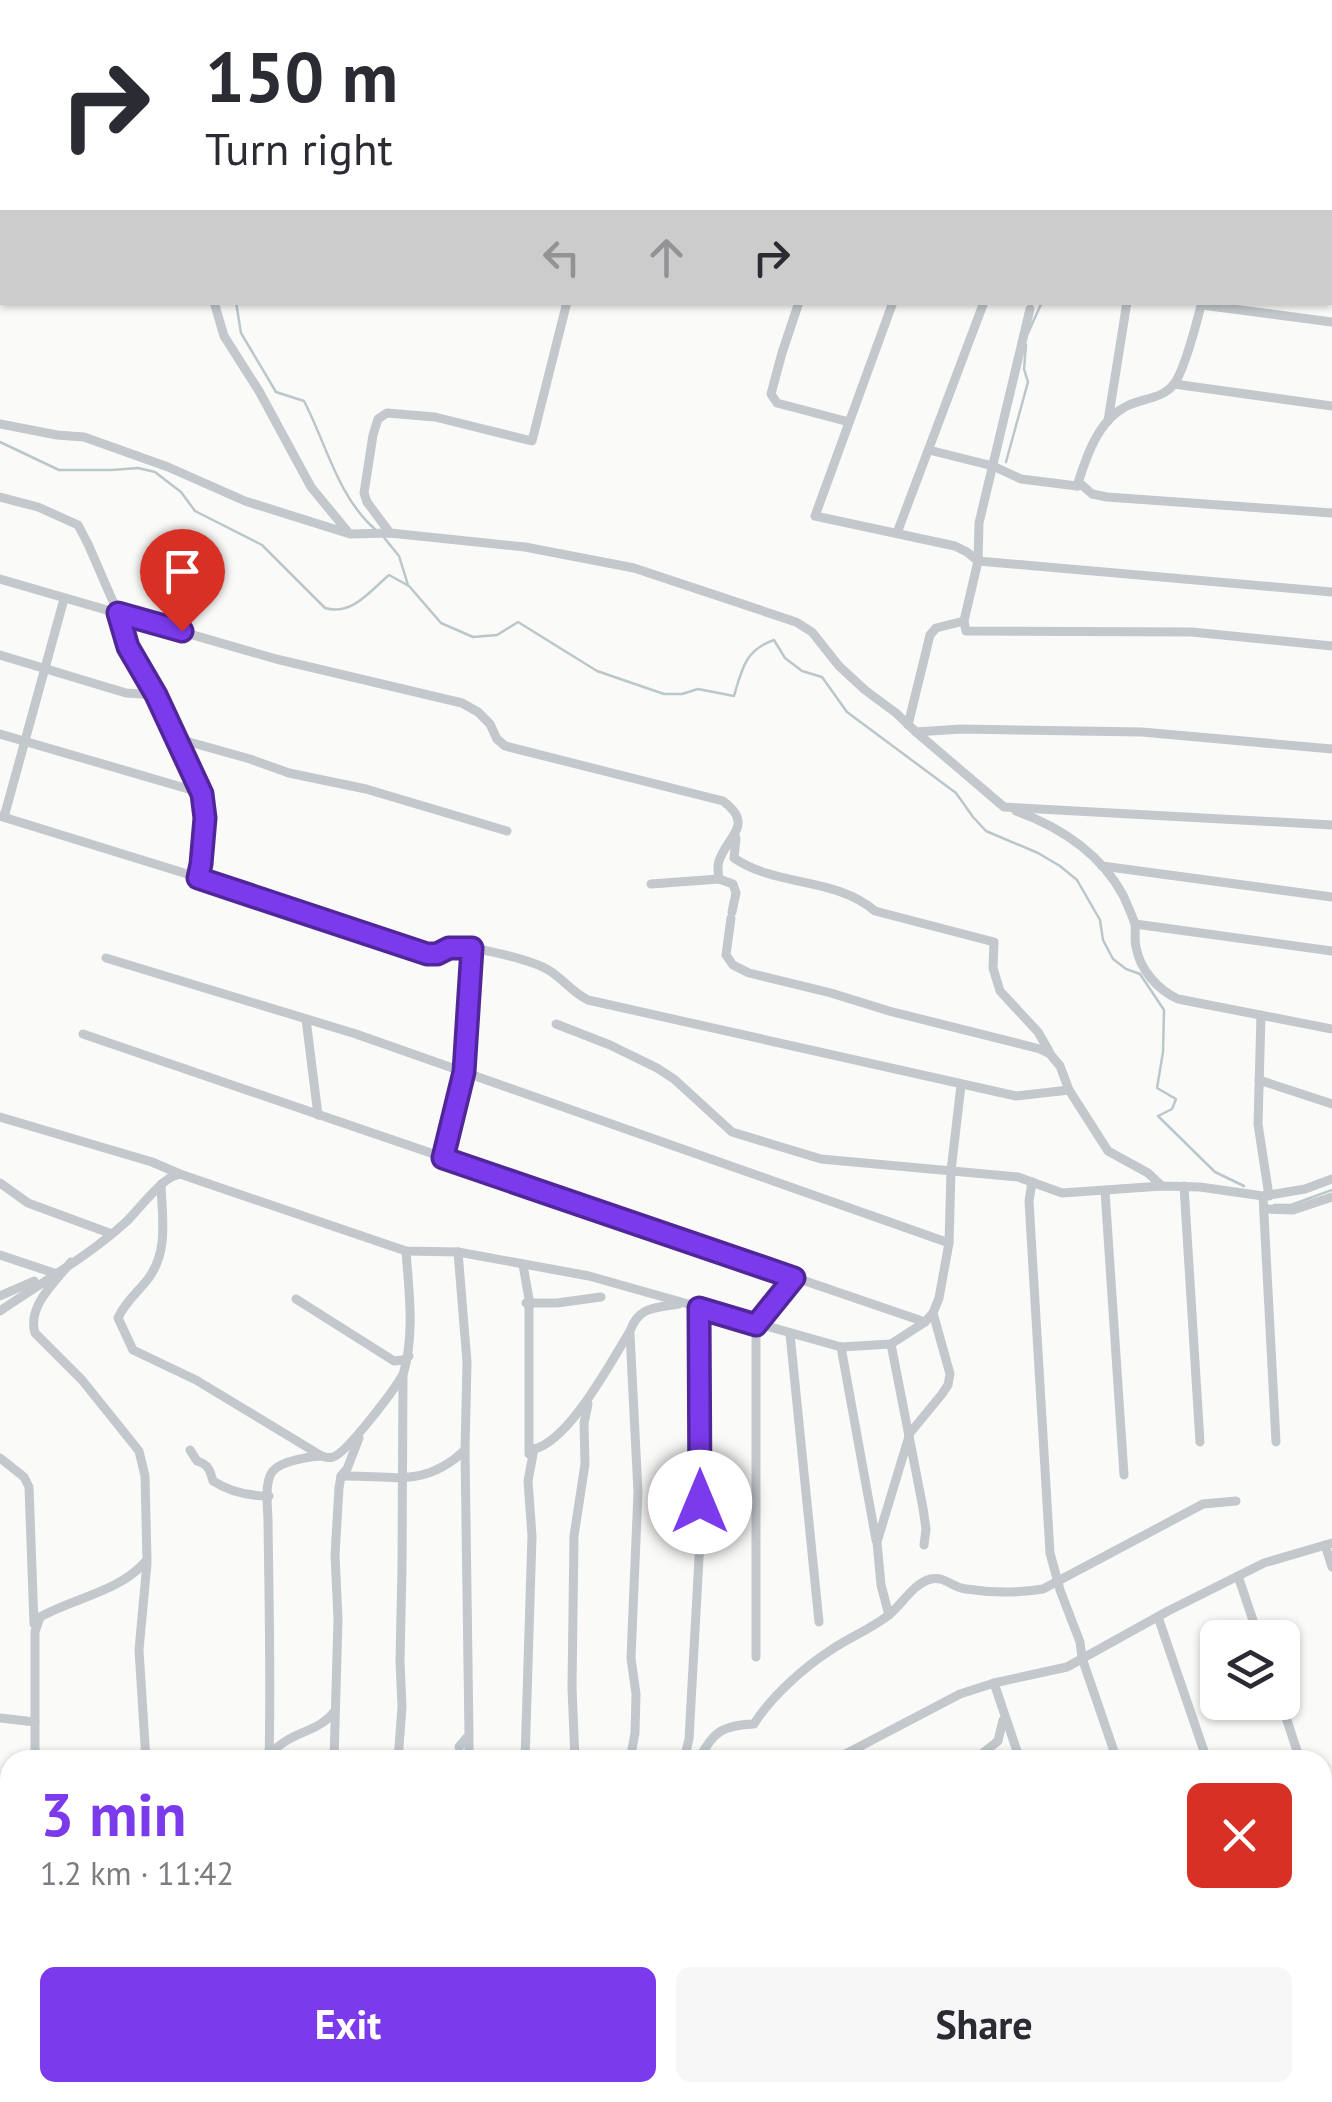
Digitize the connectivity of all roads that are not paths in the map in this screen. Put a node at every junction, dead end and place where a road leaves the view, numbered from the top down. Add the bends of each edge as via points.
1 (215, 305) edge
2 (566, 305) edge
3 (798, 305) edge
4 (892, 305) edge
5 (983, 305) edge
6 (1127, 305) edge
7 (1202, 305) edge
8 (1209, 305) edge
9 (1030, 310) dead end
10 (1332, 322) edge
11 (1174, 384) junction
12 (1332, 406) edge
13 (1108, 421) junction
14 (849, 422) junction
15 (0, 424) edge
16 (928, 450) junction
17 (993, 466) junction
18 (1077, 486) junction
19 (0, 498) edge
20 (1332, 513) edge
21 (350, 534) junction
22 (390, 534) junction
23 (897, 534) junction
24 (978, 561) junction
25 (0, 580) edge
26 (1332, 592) edge
27 (64, 599) junction
28 (118, 613) junction
29 (964, 621) junction
30 (1332, 646) edge
31 (0, 655) edge
32 (44, 668) junction
33 (156, 695) junction
34 (912, 728) junction
35 (0, 734) edge
36 (175, 738) junction
37 (26, 742) junction
38 (1332, 749) edge
39 (202, 794) junction
40 (1004, 807) junction
41 (2, 817) edge
42 (1332, 825) edge
43 (507, 831) dead end
44 (736, 835) junction
45 (1100, 865) junction
46 (198, 878) junction
47 (718, 878) junction
48 (651, 884) dead end
49 (1332, 897) edge
50 (1135, 924) junction
51 (472, 948) junction
52 (1332, 951) edge
53 (106, 958) dead end
54 (1261, 1015) junction
55 (306, 1019) junction
56 (556, 1024) dead end
57 (1332, 1029) edge
58 (83, 1034) dead end
59 (1050, 1054) junction
60 (464, 1072) junction
61 (1258, 1080) junction
62 (961, 1084) junction
63 (1069, 1090) junction
64 (1332, 1104) edge
65 (318, 1115) junction
66 (0, 1118) edge
67 (443, 1158) junction
68 (950, 1171) junction
69 (180, 1174) junction
70 (1332, 1179) edge
71 (1032, 1182) junction
72 (0, 1183) edge
73 (161, 1184) junction
74 (1162, 1186) junction
75 (1184, 1186) junction
76 (1105, 1192) junction
77 (1266, 1196) junction
78 (1332, 1197) edge
79 (1264, 1209) junction
80 (112, 1234) junction
81 (950, 1244) junction
82 (406, 1251) junction
83 (458, 1252) junction
84 (0, 1255) edge
85 (71, 1262) junction
86 (524, 1265) junction
87 (52, 1273) junction
88 (794, 1278) junction
89 (0, 1296) edge
90 (601, 1296) dead end
91 (296, 1300) dead end
92 (526, 1303) junction
93 (682, 1303) junction
94 (699, 1308) junction
95 (0, 1311) edge
96 (929, 1317) junction
97 (756, 1325) junction
98 (630, 1332) junction
99 (790, 1334) junction
100 (891, 1344) junction
101 (840, 1347) junction
102 (408, 1356) junction
103 (403, 1375) junction
104 (596, 1388) junction
105 (363, 1427) junction
106 (910, 1433) junction
107 (1200, 1442) dead end
108 (1276, 1442) dead end
109 (190, 1450) dead end
110 (465, 1450) junction
111 (326, 1457) junction
112 (0, 1458) edge
113 (529, 1467) junction
114 (344, 1472) junction
115 (1124, 1475) dead end
116 (403, 1479) junction
117 (269, 1496) junction
118 (1236, 1501) dead end
119 (877, 1542) junction
120 (1328, 1544) edge
121 (924, 1545) dead end
122 (147, 1560) junction
123 (1332, 1567) edge
124 (1238, 1576) junction
125 (1057, 1582) junction
126 (889, 1616) junction
127 (1158, 1617) junction
128 (1253, 1620) edge
129 (819, 1622) dead end
130 (35, 1632) junction
131 (756, 1658) dead end
132 (1082, 1658) junction
133 (994, 1682) junction
134 (334, 1712) junction
135 (1004, 1717) junction
136 (0, 1718) edge
137 (1286, 1720) edge
138 (35, 1722) junction
139 (468, 1734) junction
140 (459, 1748) dead end
141 (35, 1750) edge
142 (145, 1750) edge
143 (270, 1750) edge
144 (275, 1750) edge
145 (334, 1750) edge
146 (399, 1750) edge
147 (469, 1750) edge
148 (526, 1750) edge
149 (575, 1750) edge
150 (632, 1750) edge
151 (686, 1750) edge
152 (705, 1750) edge
153 (853, 1750) edge
154 (987, 1750) edge
155 (1016, 1750) edge
156 (1114, 1750) edge
157 (1204, 1750) edge
158 (1297, 1750) edge

1 - 21 street via 224,336 312,487
2 - 22 street via 532,442 435,417 387,413 378,419 364,493
3 - 14 street via 771,394 777,403
4 - 14 street
5 - 16 street
6 - 13 street
7 - 11 street
8 - 10 street
9 - 17 street
11 - 12 street
11 - 13 street
13 - 18 street
14 - 23 street via 815,516
15 - 21 street via 84,437 245,502
16 - 17 street
16 - 23 street
17 - 18 street via 1021,478
17 - 24 street
18 - 20 street via 1107,497
19 - 28 street via 78,525
21 - 22 street
22 - 34 street via 526,547 634,568 796,622
23 - 24 street via 956,546
24 - 26 street
24 - 29 street
25 - 27 street
27 - 28 street
27 - 32 street
28 - 33 street via 128,647
28 - 44 street via 462,704 478,712 504,746 723,801 738,819
29 - 30 street via 966,632 1192,632
29 - 34 street via 930,635
31 - 32 street
32 - 33 street
32 - 37 street
33 - 36 street
34 - 38 street via 1142,732
34 - 40 street
35 - 37 street
36 - 39 street
36 - 43 street
37 - 39 street
37 - 41 street
39 - 46 street
40 - 42 street
40 - 45 street via 1065,832
41 - 46 street
44 - 47 street via 720,859
44 - 59 street via 734,858 751,870 994,942 1000,991
45 - 49 street
45 - 50 street
46 - 51 street via 427,954
47 - 48 street
47 - 59 street via 736,893 726,955 733,964
50 - 52 street
50 - 54 street via 1145,970 1166,994
51 - 60 street
51 - 62 street via 536,964 588,1000
53 - 55 street
54 - 57 street
54 - 61 street
55 - 60 street
55 - 65 street
56 - 68 street via 657,1068 732,1132 821,1159
58 - 65 street
59 - 63 street
60 - 67 street
60 - 81 street
61 - 64 street
61 - 77 street
62 - 63 street via 1016,1096
62 - 68 street
63 - 74 street via 1108,1151
65 - 67 street
66 - 69 street
67 - 88 street
68 - 71 street
68 - 81 street
69 - 73 street
69 - 82 street
70 - 77 street
71 - 76 street via 1062,1193
71 - 125 street via 1047,1514
72 - 80 street via 28,1203
73 - 80 street
73 - 111 street via 159,1263 118,1318 128,1342
74 - 75 street
74 - 76 street
75 - 77 street
75 - 107 street
76 - 115 street
77 - 79 street
78 - 79 street via 1293,1210
79 - 108 street
80 - 85 street
81 - 96 street
82 - 83 street
82 - 102 street
83 - 86 street
83 - 110 street via 467,1362
84 - 87 street
85 - 87 street
85 - 122 street via 39,1303 32,1324 139,1451
86 - 92 street
86 - 93 street
87 - 89 street
87 - 95 street
88 - 96 street
88 - 97 street
90 - 92 street
91 - 102 street via 394,1361
92 - 113 street
93 - 94 street
93 - 98 street via 646,1310
94 - 97 street
94 - 151 street via 699,1558
96 - 100 street
96 - 106 street via 950,1374
97 - 99 street
97 - 131 street
98 - 104 street
98 - 150 street via 638,1492
99 - 101 street
99 - 129 street
100 - 101 street
100 - 106 street
101 - 119 street
102 - 103 street
103 - 105 street
103 - 116 street
104 - 113 street via 564,1428 534,1449
104 - 149 street via 584,1423 574,1536
105 - 111 street via 342,1453
105 - 114 street
106 - 119 street
106 - 121 street
109 - 117 street via 223,1488
110 - 116 street via 450,1465
110 - 139 street
111 - 114 street
111 - 117 street via 275,1468
112 - 130 street via 29,1487
113 - 148 street
114 - 116 street
114 - 134 street via 335,1555
116 - 146 street
117 - 143 street
118 - 125 street via 1203,1504
119 - 126 street
120 - 123 street
120 - 124 street
122 - 130 street via 115,1586 40,1617
122 - 142 street via 139,1650
124 - 127 street
124 - 128 street
125 - 126 street via 1018,1593 961,1589 934,1578 921,1582
125 - 132 street
126 - 152 street via 828,1652 754,1724 716,1733
127 - 132 street
127 - 157 street
130 - 138 street
132 - 133 street
132 - 156 street
133 - 135 street
133 - 153 street
134 - 144 street
134 - 145 street
135 - 154 street via 998,1741
135 - 155 street
136 - 138 street
137 - 158 street
138 - 141 street
139 - 140 street
139 - 147 street

